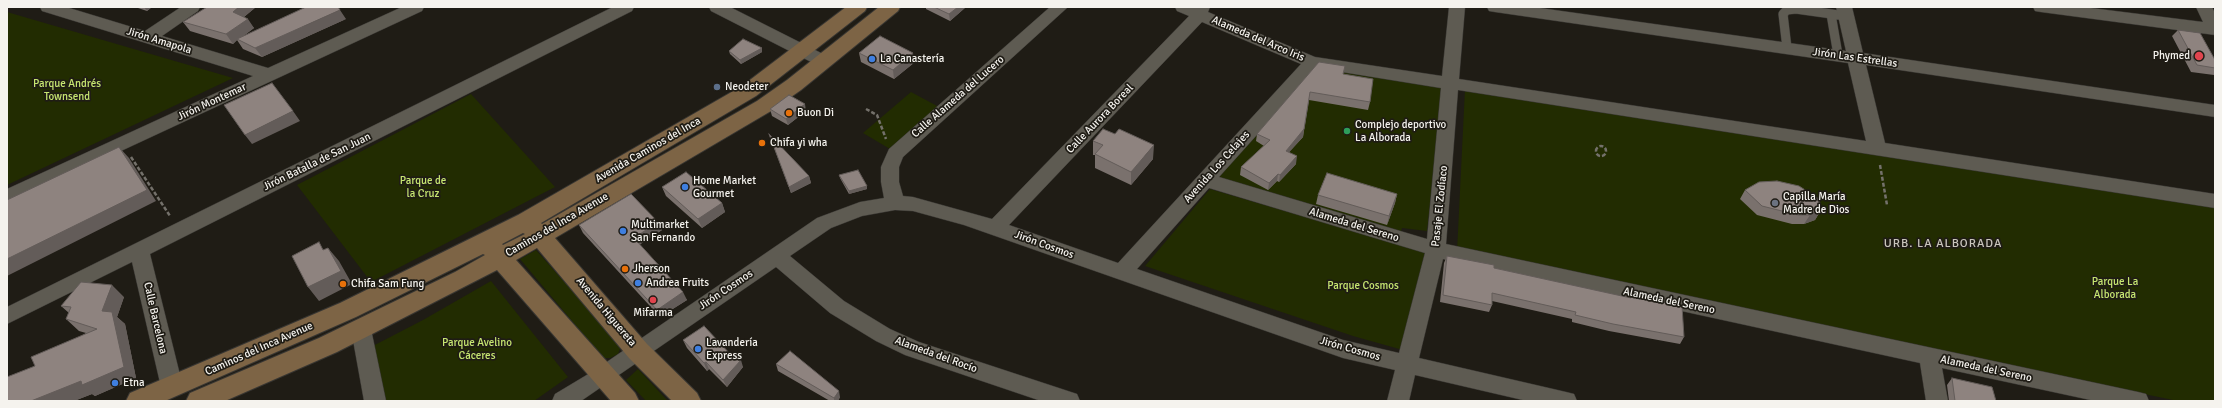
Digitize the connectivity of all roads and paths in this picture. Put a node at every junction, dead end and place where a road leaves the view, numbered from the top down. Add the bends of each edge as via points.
1 (48, 7) edge
2 (192, 7) edge
3 (416, 7) edge
4 (626, 7) edge
5 (717, 7) edge
6 (858, 7) edge
7 (891, 7) edge
8 (1060, 7) edge
9 (1183, 7) edge
10 (1457, 7) edge
11 (1495, 7) edge
12 (2041, 7) edge
13 (2204, 7) edge
14 (1200, 11) edge
15 (1840, 12) edge
16 (2215, 29) edge
17 (147, 38) junction
18 (1787, 48) junction
19 (804, 50) junction
20 (1838, 55) junction
21 (1856, 58) junction
22 (823, 61) junction
23 (1313, 62) junction
24 (270, 75) junction
25 (1452, 84) junction
26 (866, 108) dead end
27 (2215, 112) edge
28 (123, 144) junction
29 (1604, 148) joint
30 (1877, 149) junction
31 (890, 167) junction
32 (1206, 180) junction
33 (7, 197) edge
34 (2215, 202) edge
35 (895, 203) junction
36 (1887, 205) dead end
37 (533, 228) junction
38 (995, 228) junction
39 (179, 230) junction
40 (139, 249) junction
41 (1436, 249) junction
42 (493, 250) junction
43 (777, 256) junction
44 (1121, 273) junction
45 (7, 316) edge
46 (361, 329) junction
47 (638, 351) junction
48 (1929, 357) junction
49 (1408, 364) junction
50 (603, 376) junction
51 (172, 387) junction
52 (139, 401) edge
53 (199, 401) edge
54 (375, 401) edge
55 (563, 401) edge
56 (626, 401) edge
57 (688, 401) edge
58 (1069, 401) edge
59 (1398, 401) edge
60 (1566, 401) edge
61 (1937, 401) edge
62 (2138, 401) edge

1 - 17 street, Jirón Amapola
2 - 17 street
3 - 24 street, Jirón Montemar
4 - 39 street, Jirón Batalla de San Juan
5 - 19 street
6 - 19 main road
7 - 22 main road, Caminos del Inca Avenue
8 - 31 street, Calle Alameda del Lucero via 906,143 895,154
9 - 14 street, Alameda del Arco Iris
10 - 25 street, Pasaje El Zodíaco
11 - 18 street, Jirón Las Estrellas
12 - 16 street
13 - 16 street
14 - 23 street, Alameda del Arco Iris via 1285,52
14 - 38 street, Calle Aurora Boreal
15 - 18 lane via 1787,10 1783,14
15 - 20 lane
15 - 21 street
17 - 24 street, Jirón Amapola
18 - 20 street, Jirón Las Estrellas
19 - 22 street
19 - 37 main road, Avenida Caminos del Inca via 749,91 653,148
20 - 21 street, Jirón Las Estrellas
21 - 27 street, Jirón Las Estrellas
21 - 30 street
22 - 37 main road, Caminos del Inca Avenue via 764,106
23 - 25 street, Alameda del Arco Iris
23 - 32 street, Avenida Los Celajes
24 - 28 street, Jirón Montemar
25 - 30 street, Alameda del Arco Iris
25 - 41 street, Pasaje El Zodíaco
26 - 31 path via 877,115 882,124
28 - 33 street, Jirón Montemar
28 - 39 path
29 - 29 path via 1598,147 1596,152 1605,155 1607,152
30 - 34 street, Alameda del Arco Iris
30 - 36 path
31 - 35 street via 890,182
32 - 41 street, Alameda del Sereno
32 - 44 street, Avenida Los Celajes
35 - 38 street, Jirón Cosmos via 943,210
35 - 43 street, Jirón Cosmos via 860,209 824,223
37 - 42 main road, Caminos del Inca Avenue
37 - 47 main road, Avenida Higuereta
38 - 44 street, Jirón Cosmos
39 - 40 street, Jirón Batalla de San Juan
40 - 45 street, Jirón Batalla de San Juan
40 - 51 street, Calle Barcelona
41 - 48 street, Alameda del Sereno
41 - 49 street, Pasaje El Zodíaco
42 - 46 main road, Caminos del Inca Avenue
42 - 50 main road
42 - 51 main road, Caminos del Inca Avenue
43 - 47 street, Jirón Cosmos
43 - 58 street, Alameda del Rocío via 837,307 883,335 912,349
44 - 49 street, Jirón Cosmos via 1343,349
46 - 53 main road, Caminos del Inca Avenue
46 - 54 street
47 - 50 street, Jirón Cosmos
47 - 57 main road, Avenida Higuereta
48 - 61 street
48 - 62 street, Alameda del Sereno
49 - 59 street, Pasaje El Zodíaco
49 - 60 street, Jirón Cosmos
50 - 55 street, Jirón Cosmos
50 - 56 main road
51 - 52 main road, Caminos del Inca Avenue

